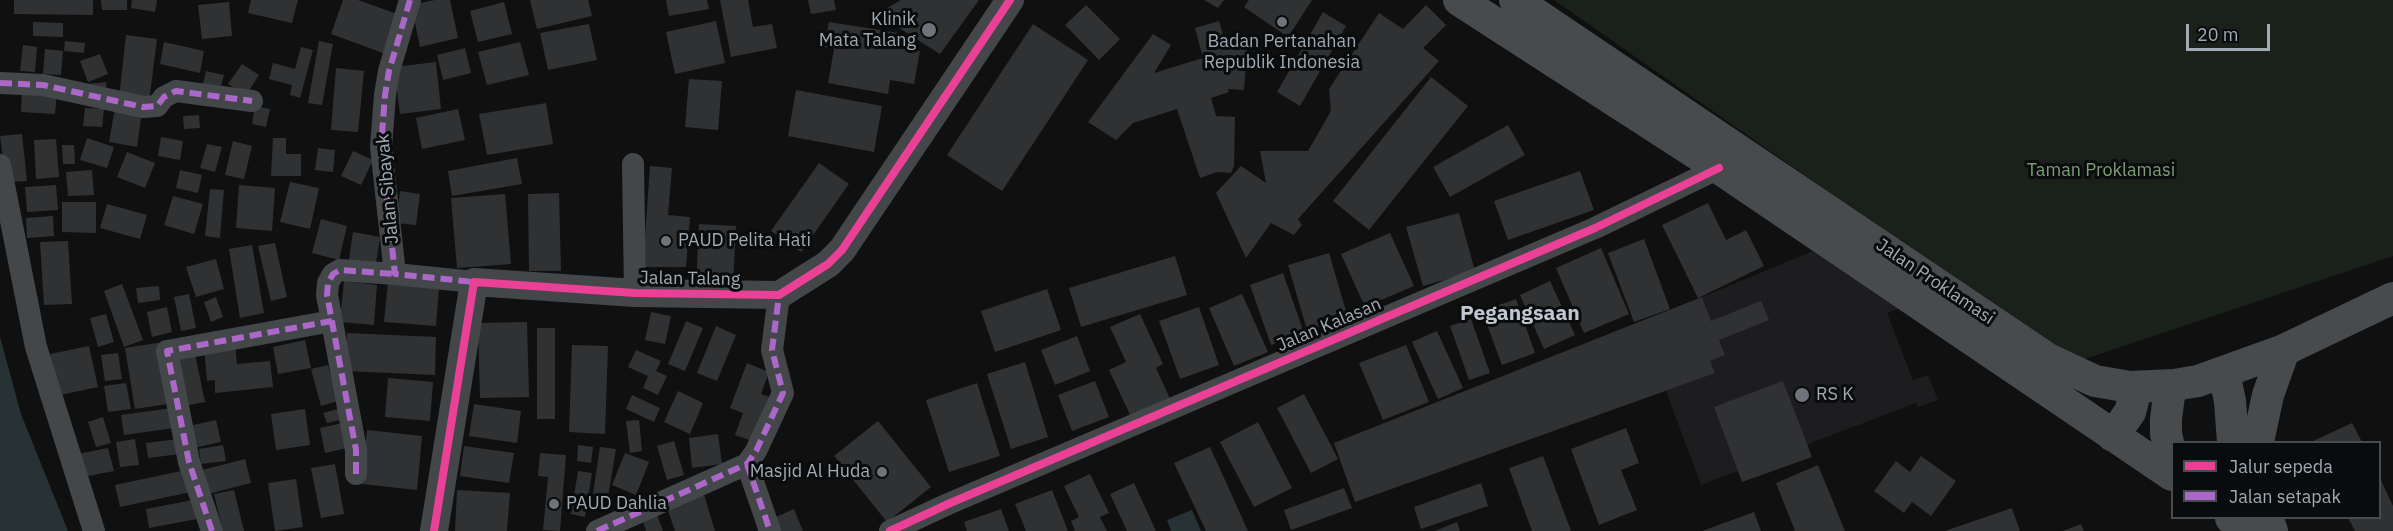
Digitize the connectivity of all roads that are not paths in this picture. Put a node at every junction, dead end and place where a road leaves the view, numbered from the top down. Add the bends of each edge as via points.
1 (410, 0) edge
2 (1010, 0) edge
3 (1459, 0) edge
4 (1515, 0) edge
5 (0, 83) edge
6 (252, 101) dead end
7 (633, 164) dead end
8 (0, 165) edge
9 (1719, 168) junction
10 (395, 274) junction
11 (474, 282) junction
12 (635, 293) junction
13 (779, 295) junction
14 (2393, 298) edge
15 (332, 321) junction
16 (2284, 350) junction
17 (2224, 373) junction
18 (2174, 386) junction
19 (2130, 387) junction
20 (2113, 436) junction
21 (2233, 441) edge
22 (2258, 441) edge
23 (2171, 456) edge
24 (747, 464) junction
25 (356, 474) dead end
26 (2171, 474) edge
27 (2232, 519) edge
28 (94, 531) edge
29 (212, 531) edge
30 (434, 531) edge
31 (597, 531) edge
32 (770, 531) edge
33 (890, 531) edge
34 (2243, 531) edge

1 - 10 street, Jalan Sibayak via 389,71 381,147
2 - 13 street via 842,250 828,264
3 - 9 main road, Jalan Proklamasi
4 - 19 main road, Jalan Proklamasi via 2048,358 2095,381
5 - 6 street via 43,85 143,107 157,106 176,91
7 - 12 street
8 - 28 street via 36,347
9 - 20 main road, Jalan Proklamasi
9 - 33 street, Jalan Kalasan via 1595,228
10 - 11 street
10 - 15 street via 340,270 333,274 327,295
11 - 12 street, Jalan Talang
11 - 30 street
12 - 13 street, Jalan Talang
13 - 24 street via 772,350 783,393
14 - 16 main road, Jalan Proklamasi
15 - 25 street via 356,450
15 - 29 street via 167,351 189,462
16 - 17 main road, Jalan Proklamasi
16 - 22 main road via 2268,395
17 - 18 main road, Jalan Proklamasi
17 - 21 main road
18 - 19 main road, Jalan Proklamasi
18 - 23 main road via 2166,419
19 - 20 main road via 2130,412
20 - 26 main road, Jalan Proklamasi
24 - 31 street
24 - 32 street
27 - 34 main road

